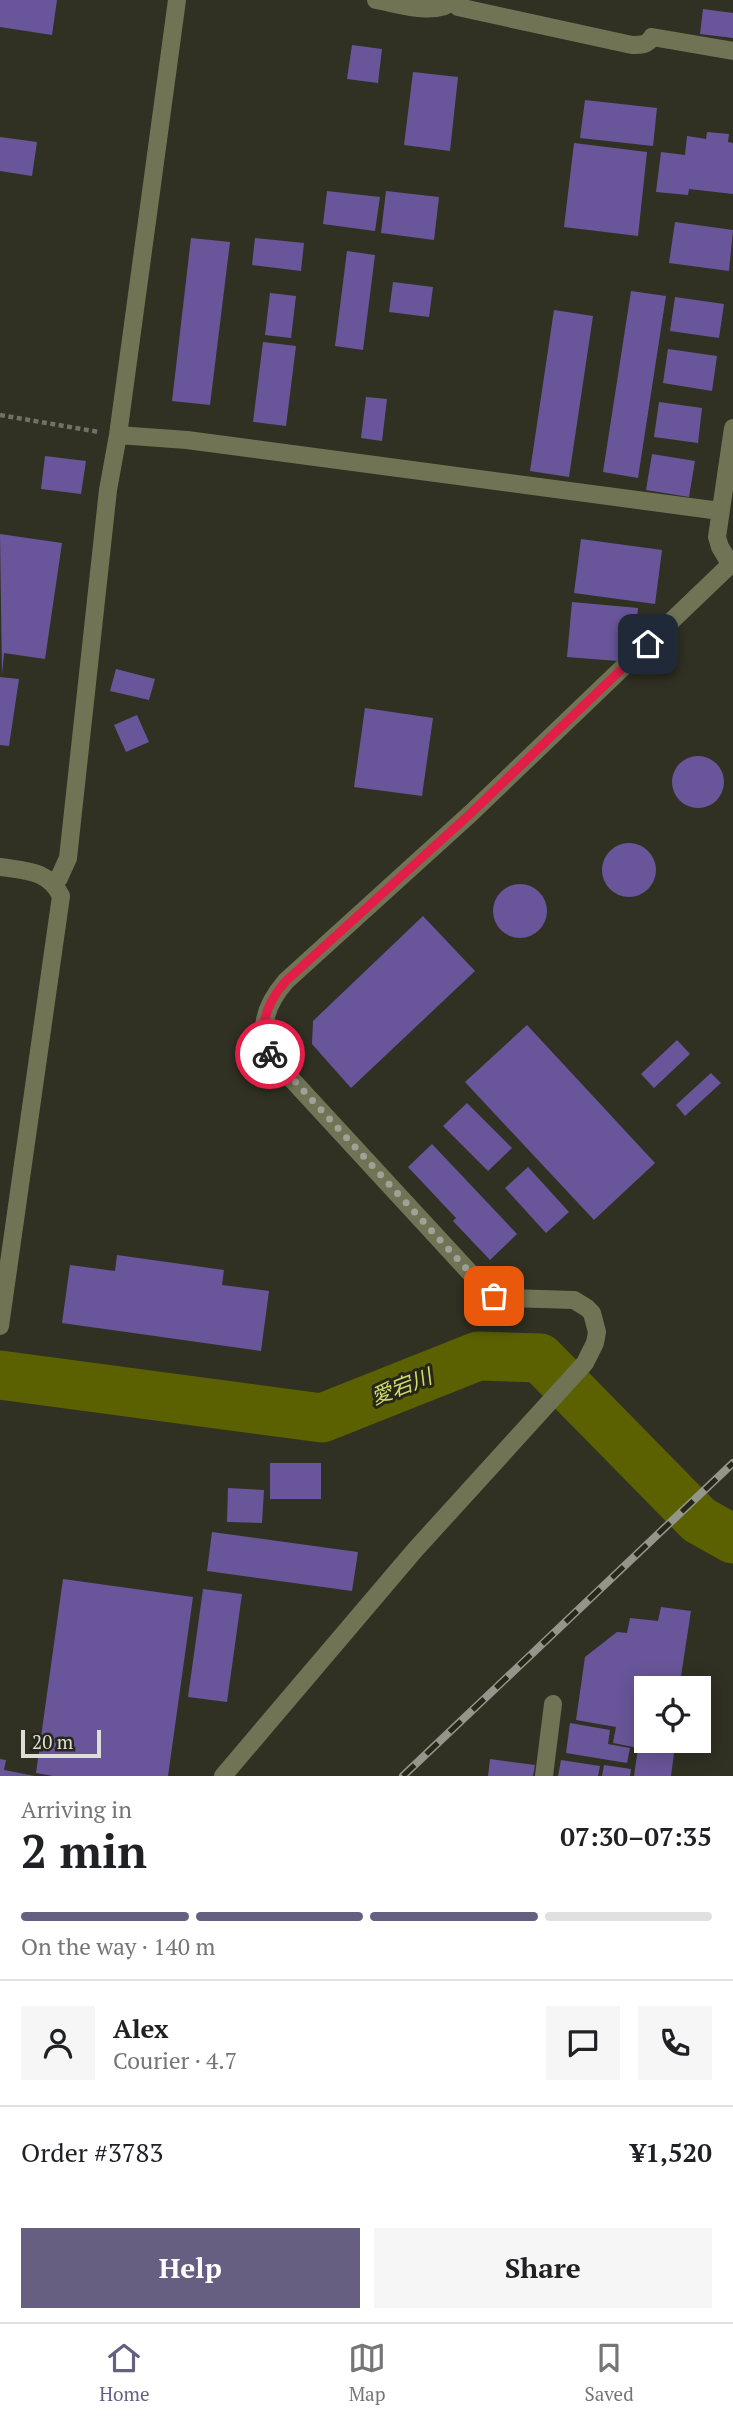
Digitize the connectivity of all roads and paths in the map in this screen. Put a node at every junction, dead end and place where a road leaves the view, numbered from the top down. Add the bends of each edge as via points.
1 (177, 0) edge
2 (376, 0) edge
3 (455, 1) edge
4 (733, 51) edge
5 (0, 415) edge
6 (733, 428) edge
7 (118, 435) junction
8 (720, 511) junction
9 (732, 563) edge
10 (0, 867) edge
11 (53, 884) junction
12 (0, 1326) edge
13 (552, 1704) dead end
14 (223, 1776) edge
15 (544, 1776) edge

1 - 7 street
2 - 3 street via 427,8
3 - 4 street via 458,7 632,45 644,45 652,37
5 - 7 path
6 - 8 street
7 - 8 street via 187,440
7 - 11 street via 68,858
8 - 9 street via 720,547
9 - 14 street via 470,814 286,981 265,1012 264,1038 272,1058 485,1289 504,1298 574,1300 592,1313 597,1332 585,1363 415,1550
10 - 11 street via 40,875
11 - 12 street via 61,896 59,916
13 - 15 street

